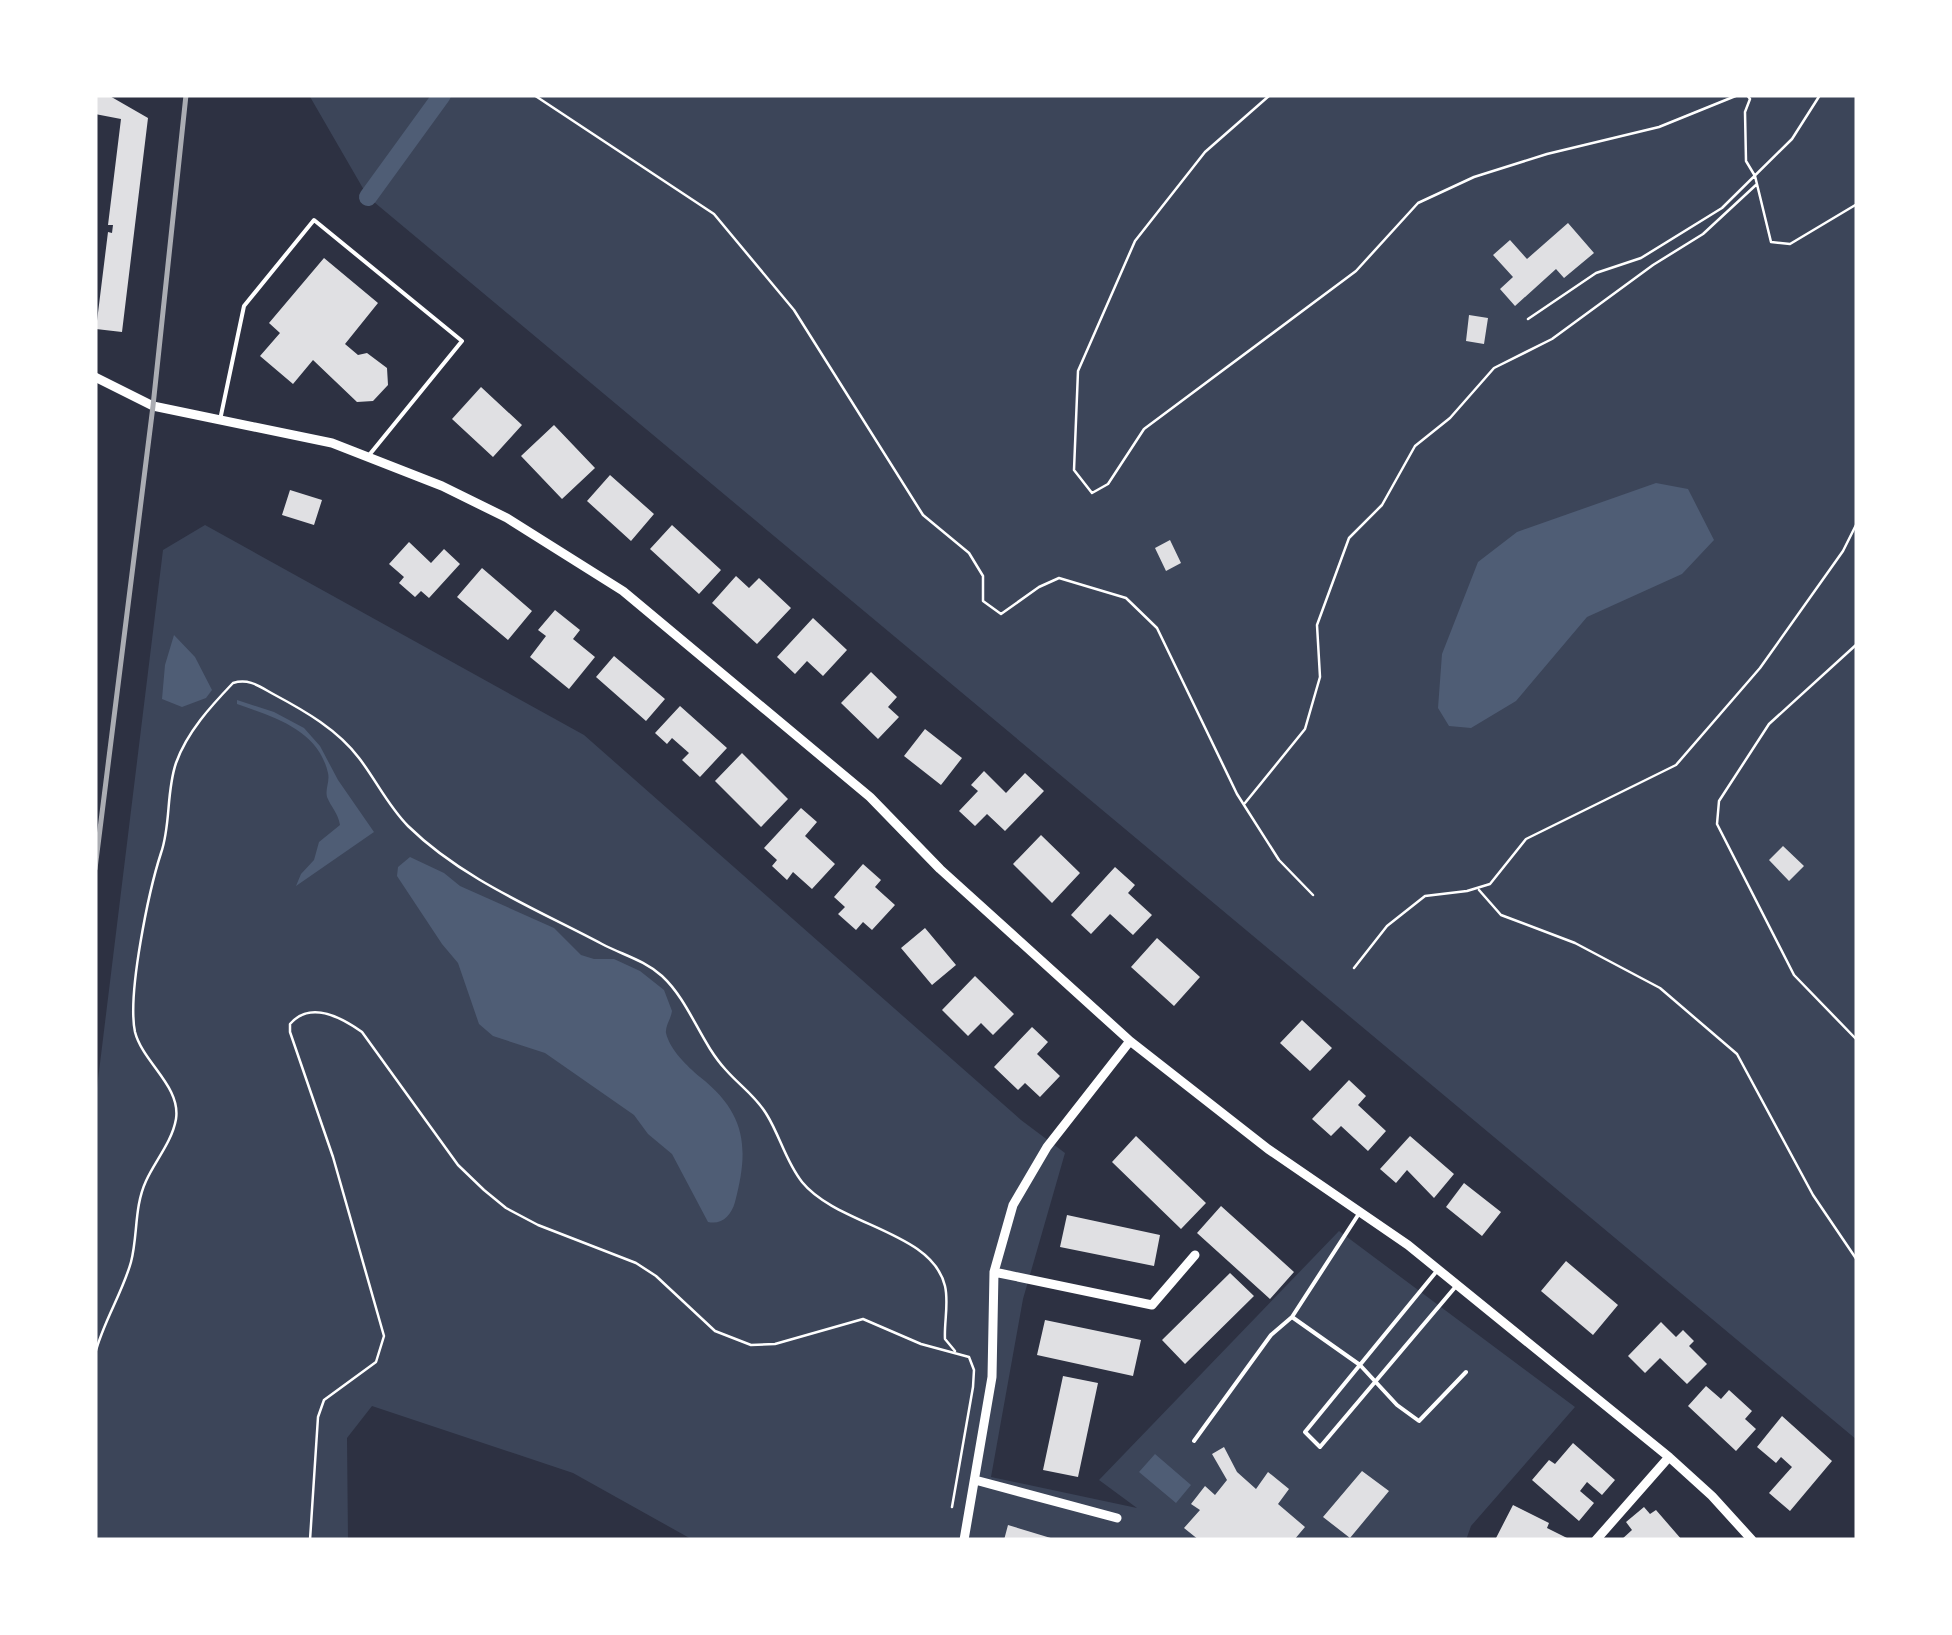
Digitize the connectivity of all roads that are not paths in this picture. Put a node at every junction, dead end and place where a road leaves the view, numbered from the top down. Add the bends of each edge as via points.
1 (95, 378) edge
2 (220, 420) junction
3 (368, 457) junction
4 (1130, 1042) junction
5 (1360, 1212) junction
6 (1194, 1256) dead end
7 (1438, 1269) junction
8 (994, 1272) junction
9 (1457, 1285) junction
10 (1292, 1317) junction
11 (1360, 1365) junction
12 (1466, 1372) dead end
13 (1377, 1380) junction
14 (1194, 1441) dead end
15 (1669, 1458) junction
16 (975, 1480) junction
17 (1116, 1518) dead end
18 (964, 1540) edge
19 (1596, 1540) edge
20 (1752, 1540) edge

1 - 2 street via 153,406
2 - 3 street
2 - 3 lane via 244,306 314,220 462,341
3 - 4 street via 507,518 623,591 870,797
4 - 5 street
4 - 8 street via 1046,1148 1013,1205
5 - 7 street
5 - 10 lane
6 - 8 street via 1152,1305
7 - 9 street
7 - 11 lane
8 - 16 street via 992,1377
9 - 13 lane
9 - 15 street
10 - 11 lane
10 - 14 lane
11 - 13 lane
11 - 13 lane via 1305,1432 1320,1447
12 - 13 lane via 1419,1421
15 - 19 street
15 - 20 street
16 - 17 street
16 - 18 street

